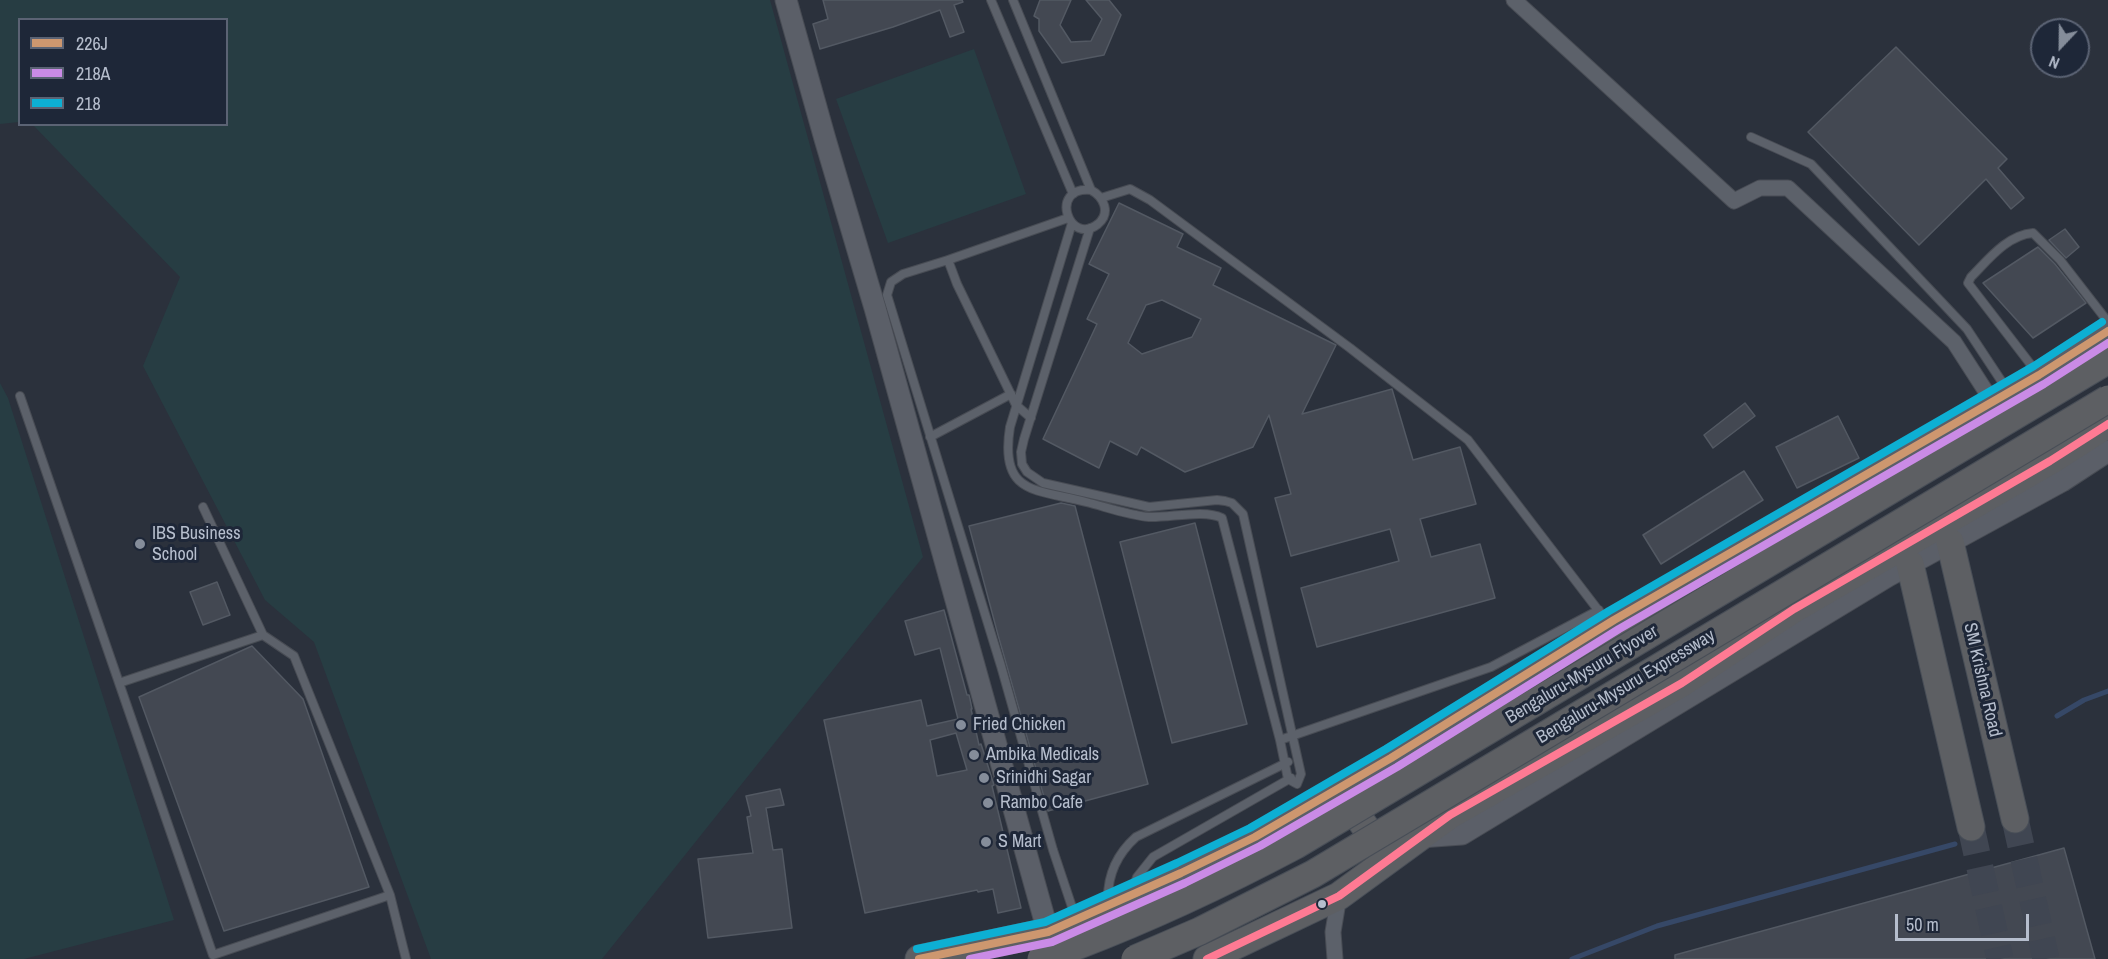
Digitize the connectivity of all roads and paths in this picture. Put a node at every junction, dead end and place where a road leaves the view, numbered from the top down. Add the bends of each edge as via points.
1 (786, 0) edge
2 (990, 0) edge
3 (1013, 0) edge
4 (1514, 0) edge
5 (1751, 137) dead end
6 (1091, 190) junction
7 (1072, 194) junction
8 (1101, 198) junction
9 (1070, 220) junction
10 (1090, 228) junction
11 (948, 260) junction
12 (2108, 322) edge
13 (2108, 331) edge
14 (2108, 346) edge
15 (2108, 360) edge
16 (2039, 375) junction
17 (1011, 394) junction
18 (20, 396) dead end
19 (2000, 397) junction
20 (2108, 399) edge
21 (1016, 405) junction
22 (1031, 418) junction
23 (2108, 424) edge
24 (930, 437) junction
25 (2108, 451) edge
26 (203, 507) dead end
27 (1149, 507) junction
28 (1147, 517) junction
29 (1950, 542) junction
30 (1910, 564) junction
31 (1603, 617) junction
32 (263, 635) junction
33 (119, 683) junction
34 (1291, 736) junction
35 (1280, 740) junction
36 (1296, 757) junction
37 (1286, 764) junction
38 (1288, 779) junction
39 (1343, 795) junction
40 (2015, 819) tunnel mouth
41 (1971, 827) tunnel mouth
42 (1420, 837) junction
43 (1389, 860) junction
44 (390, 895) junction
45 (1132, 896) junction
46 (1339, 896) junction
47 (1108, 906) junction
48 (1076, 920) junction
49 (1048, 932) junction
50 (214, 957) edge
51 (406, 959) edge
52 (919, 959) edge
53 (1041, 959) edge
54 (1135, 959) edge
55 (1207, 959) edge
56 (1335, 959) edge

1 - 49 street
2 - 7 lane
3 - 6 lane
4 - 19 street via 1734,201 1760,188 1788,188 1954,342
5 - 19 lane via 1811,164 1967,329
6 - 7 lane
6 - 8 lane
7 - 9 lane via 1066,206
8 - 10 lane via 1104,216
8 - 31 lane via 1130,189 1150,200 1468,440
9 - 10 lane via 1083,229
9 - 11 lane
9 - 21 lane
10 - 22 lane
11 - 17 lane
11 - 24 lane via 903,274 891,282 887,295
12 - 16 lane via 2060,260 2033,233 2009,241 1968,283
13 - 16 street
14 - 39 highway
15 - 53 highway, Bengaluru-Mysuru Flyover, bridge via 1296,845 1186,901
16 - 19 street
17 - 21 lane
17 - 24 lane
18 - 33 lane
19 - 31 street
20 - 54 highway, Bengaluru-Mysuru Expressway, bridge via 1313,874
21 - 22 lane
21 - 28 lane via 1008,438 1011,470 1018,480 1034,491
22 - 27 lane via 1021,452 1023,464 1036,479
23 - 42 highway, Bengaluru-Mysuru Expressway via 1794,609 1682,682 1450,815
24 - 48 lane
25 - 29 street via 2062,481
26 - 32 lane
27 - 28 lane
27 - 34 lane via 1217,500 1232,503 1243,514
28 - 35 lane via 1222,518
29 - 30 street
29 - 40 highway, SM Krishna Road
30 - 41 highway
30 - 42 street via 1462,834
31 - 34 lane via 1491,667
31 - 39 street
32 - 33 lane
32 - 44 lane via 294,656
33 - 50 lane
34 - 35 lane
34 - 36 lane
35 - 37 lane
36 - 37 lane
36 - 38 lane via 1301,774 1297,784
37 - 38 lane
37 - 47 lane via 1136,837 1111,874
38 - 45 lane via 1153,857 1137,877
39 - 43 highway
39 - 45 street
39 - 49 highway via 1311,823 1197,884 1098,926
42 - 43 highway, Bengaluru-Mysuru Expressway
43 - 46 highway, Bengaluru-Mysuru Expressway
44 - 50 lane
44 - 51 lane
45 - 47 street
46 - 55 highway, Bengaluru-Mysuru Expressway
46 - 56 street via 1333,932
47 - 48 street
48 - 49 street
49 - 52 highway

